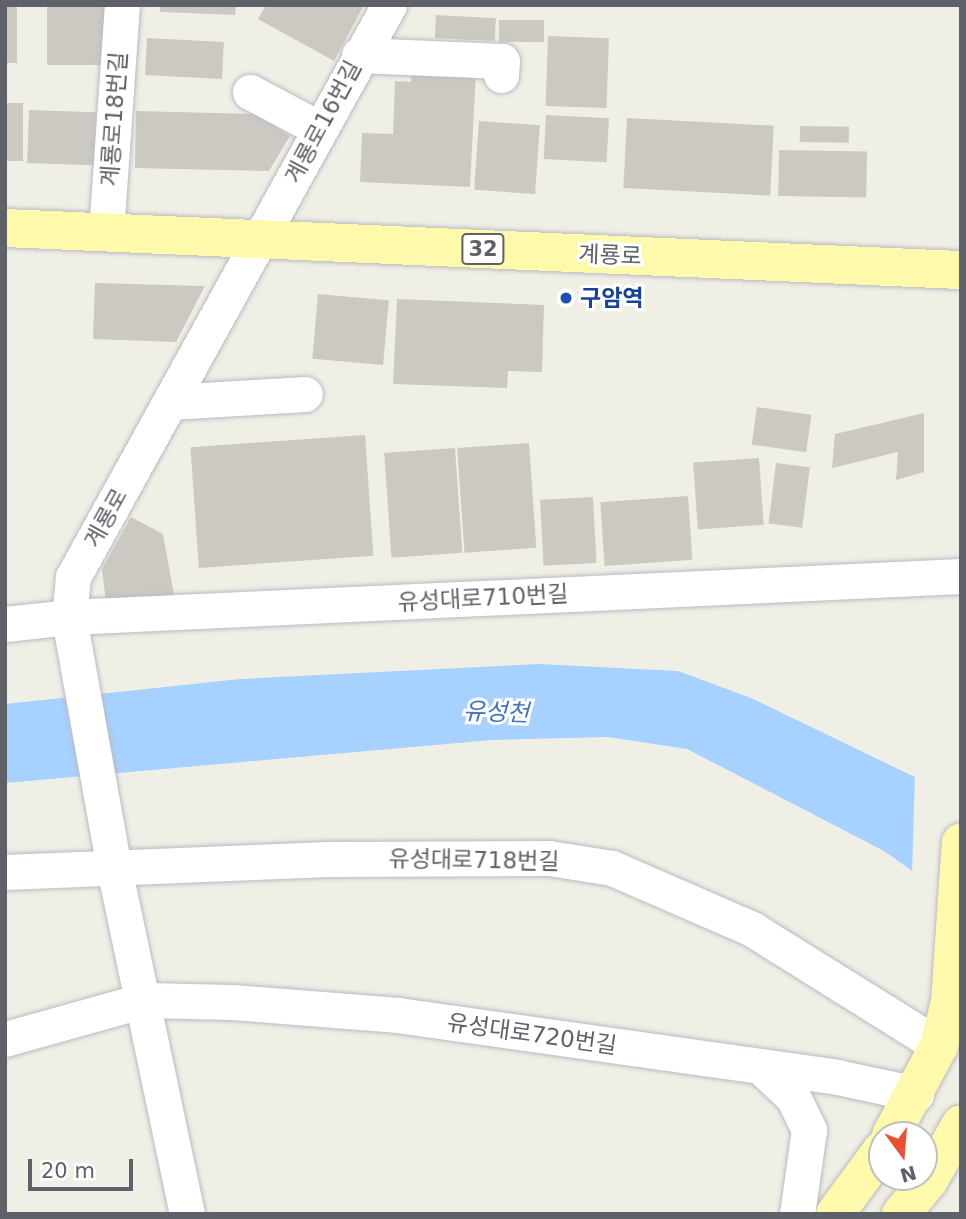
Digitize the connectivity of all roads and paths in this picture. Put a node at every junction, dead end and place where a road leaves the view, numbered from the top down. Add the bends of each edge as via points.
1 (122, 5) edge
2 (389, 5) edge
3 (359, 55) junction
4 (501, 75) dead end
5 (250, 92) dead end
6 (320, 129) junction
7 (5, 228) edge
8 (106, 233) junction
9 (259, 239) junction
10 (961, 270) edge
11 (305, 394) dead end
12 (170, 402) junction
13 (961, 576) edge
14 (69, 617) junction
15 (5, 624) edge
16 (961, 842) edge
17 (114, 868) junction
18 (5, 872) edge
19 (145, 1000) junction
20 (5, 1039) edge
21 (950, 1048) edge
22 (762, 1068) junction
23 (916, 1094) junction
24 (961, 1099) edge
25 (900, 1121) edge
26 (961, 1124) edge
27 (868, 1169) edge
28 (187, 1214) edge
29 (797, 1214) edge
30 (835, 1214) edge
31 (901, 1214) edge

1 - 8 street, 계룡로18번길
2 - 3 street, 계룡로16번길
3 - 4 street via 502,61
3 - 6 street, 계룡로16번길
5 - 6 street
6 - 9 street, 계룡로16번길
7 - 8 main road, 계룡로 / 32
8 - 9 main road, 계룡로 / 32
9 - 10 main road, 계룡로 / 32
9 - 12 street, 계룡로
11 - 12 street
12 - 14 street, 계룡로 via 73,577
13 - 14 street, 유성대로710번길
14 - 15 street, 유성대로710번길
14 - 17 street, 계룡로
16 - 21 main road
17 - 18 street, 유성대로718번길
17 - 19 street
17 - 21 street, 유성대로718번길 via 549,858 612,868 752,929
19 - 20 street, 유성대로720번길
19 - 22 street, 유성대로720번길 via 398,1015
19 - 28 street
21 - 23 main road
22 - 23 street, 유성대로720번길 via 837,1077
22 - 29 street via 793,1097 809,1130
23 - 24 main road
23 - 25 main road
26 - 31 main road via 929,1180
27 - 30 main road

